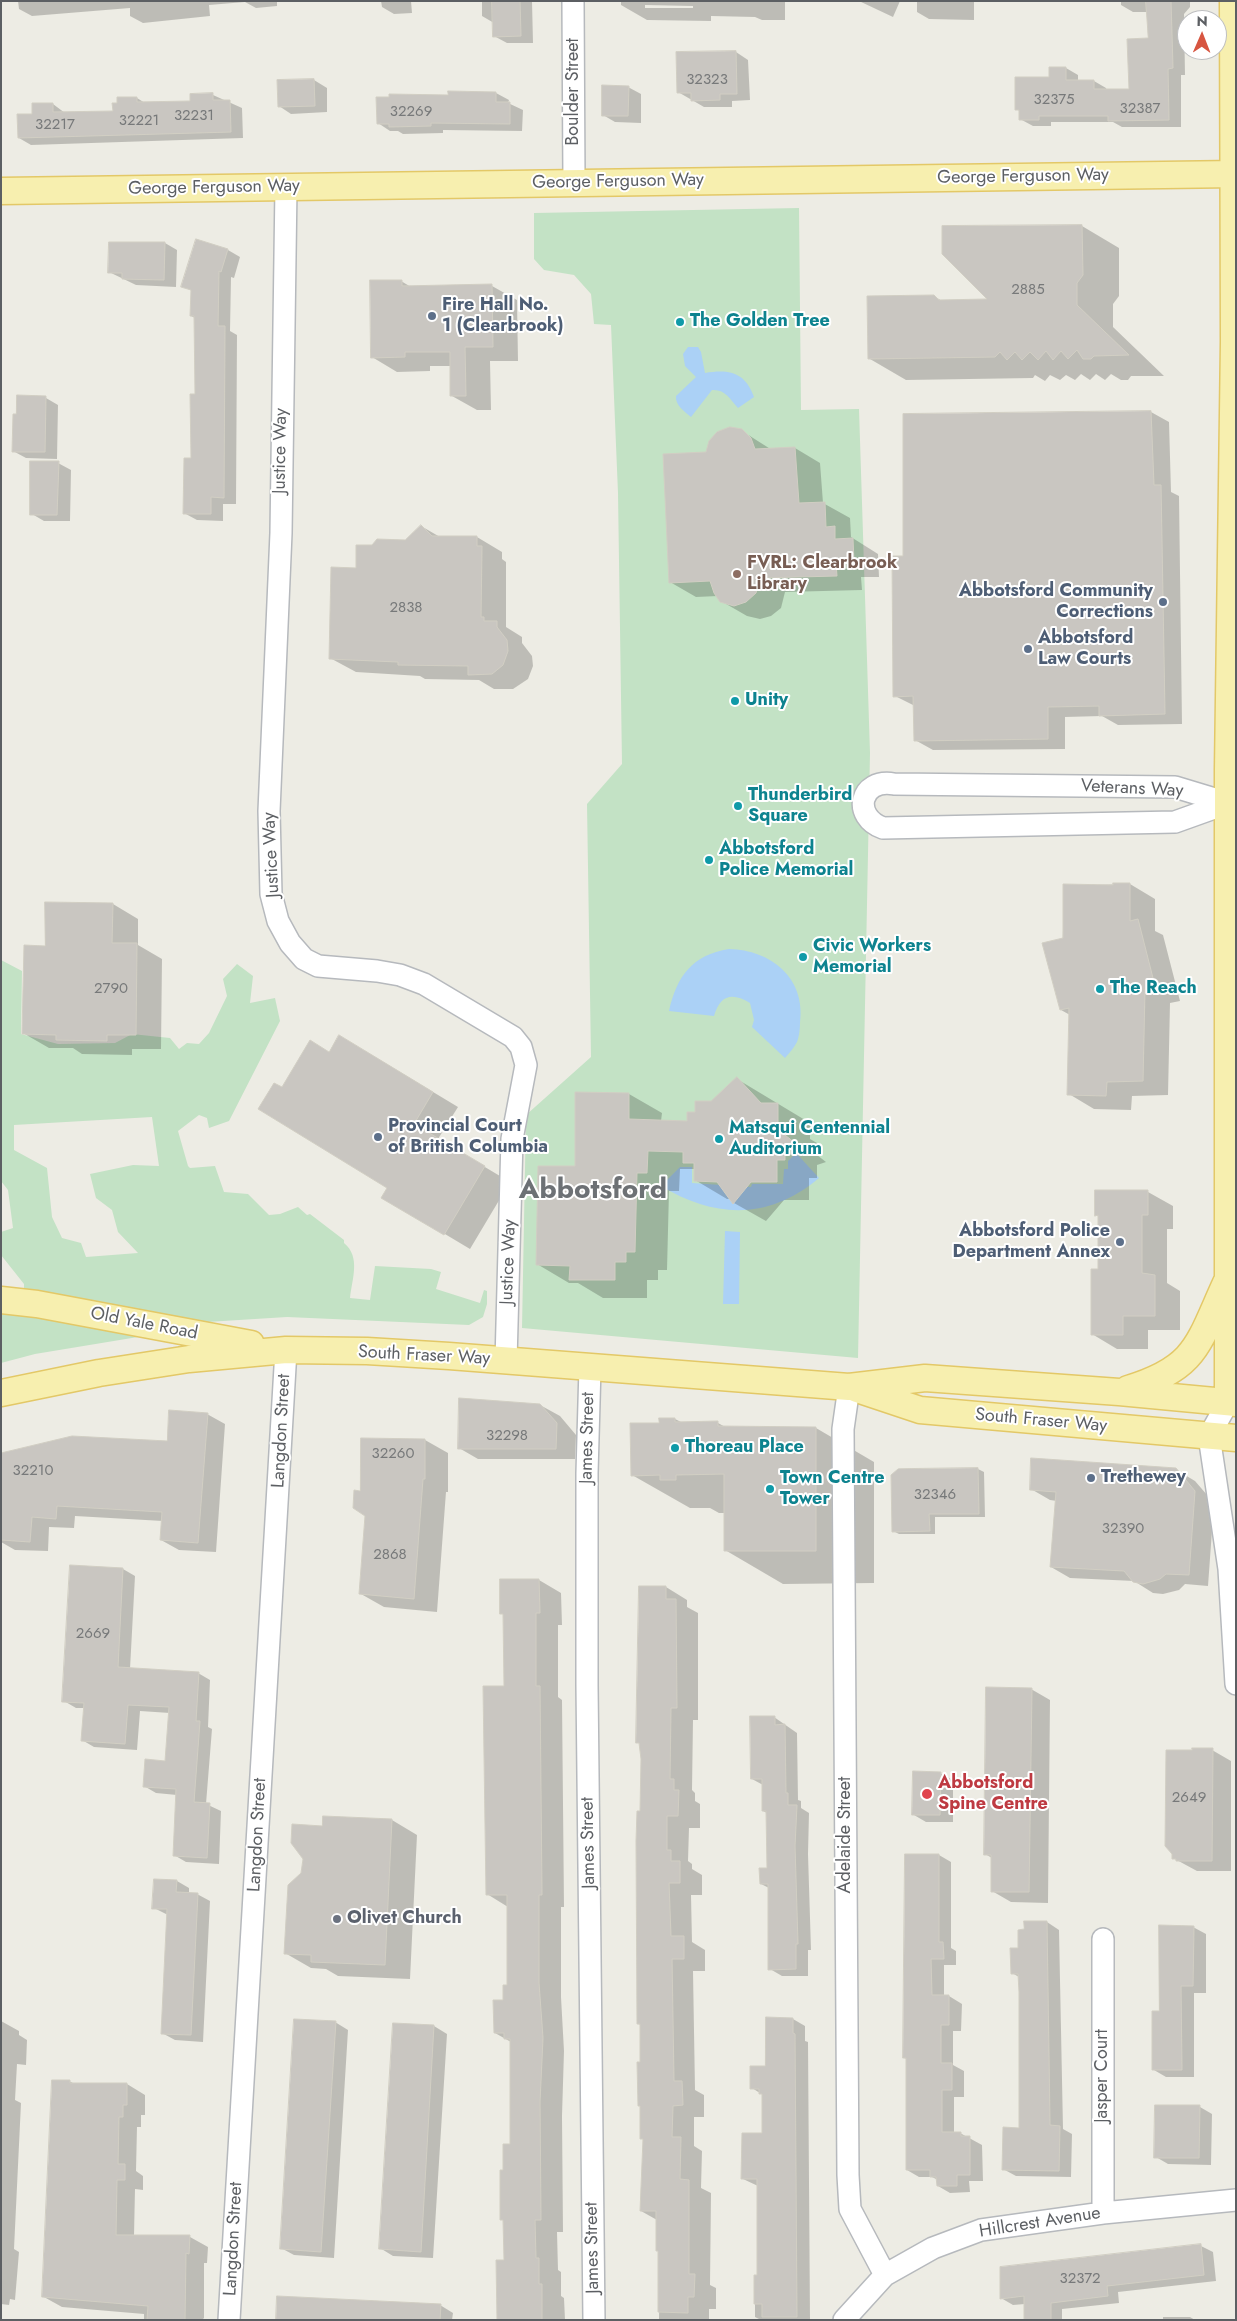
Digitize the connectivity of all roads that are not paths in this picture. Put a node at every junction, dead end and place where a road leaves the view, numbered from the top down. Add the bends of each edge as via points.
1 (573, 1) edge
2 (1233, 1) edge
3 (1235, 174) edge
4 (574, 183) junction
5 (286, 187) junction
6 (1, 191) edge
7 (1232, 803) edge
8 (1232, 1283) edge
9 (1, 1300) edge
10 (286, 1350) junction
11 (506, 1361) junction
12 (590, 1367) junction
13 (849, 1387) junction
14 (1119, 1392) junction
15 (1, 1393) edge
16 (1233, 1408) edge
17 (1210, 1436) junction
18 (1236, 1438) edge
19 (1236, 1684) edge
20 (1103, 1940) dead end
21 (1236, 2200) edge
22 (1103, 2213) junction
23 (885, 2276) junction
24 (229, 2320) edge
25 (594, 2320) edge
26 (844, 2320) edge

1 - 4 street, Boulder Street
2 - 3 main road
3 - 4 main road, George Ferguson Way
3 - 7 main road
4 - 5 main road, George Ferguson Way
5 - 6 main road, George Ferguson Way
5 - 11 street, Justice Way via 281,533 269,811 271,894 278,921 290,943 304,959 318,966 377,971 424,984 513,1037 521,1047 526,1065 512,1138
7 - 7 street, Veterans Way via 1175,787 882,782 867,791 864,807 873,824 883,828 1174,822
7 - 8 main road
8 - 14 main road via 1185,1362 1164,1376
8 - 16 main road
9 - 10 main road, Old Yale Road
10 - 11 main road, South Fraser Way
10 - 15 main road, South Fraser Way via 189,1359
10 - 24 street, Langdon Street
11 - 12 main road, South Fraser Way
12 - 13 main road, South Fraser Way
12 - 25 street, James Street via 587,1685
13 - 14 main road, South Fraser Way via 925,1378
13 - 17 main road, South Fraser Way via 920,1410
13 - 23 street, Adelaide Street via 843,1429 848,2175 850,2209
14 - 16 main road, South Fraser Way
16 - 17 street
17 - 18 main road, South Fraser Way
17 - 19 street via 1229,1569
20 - 22 street, Jasper Court
21 - 22 street, Hillcrest Avenue
22 - 23 street, Hillcrest Avenue via 981,2230 933,2248
23 - 26 street, Hillcrest Avenue

